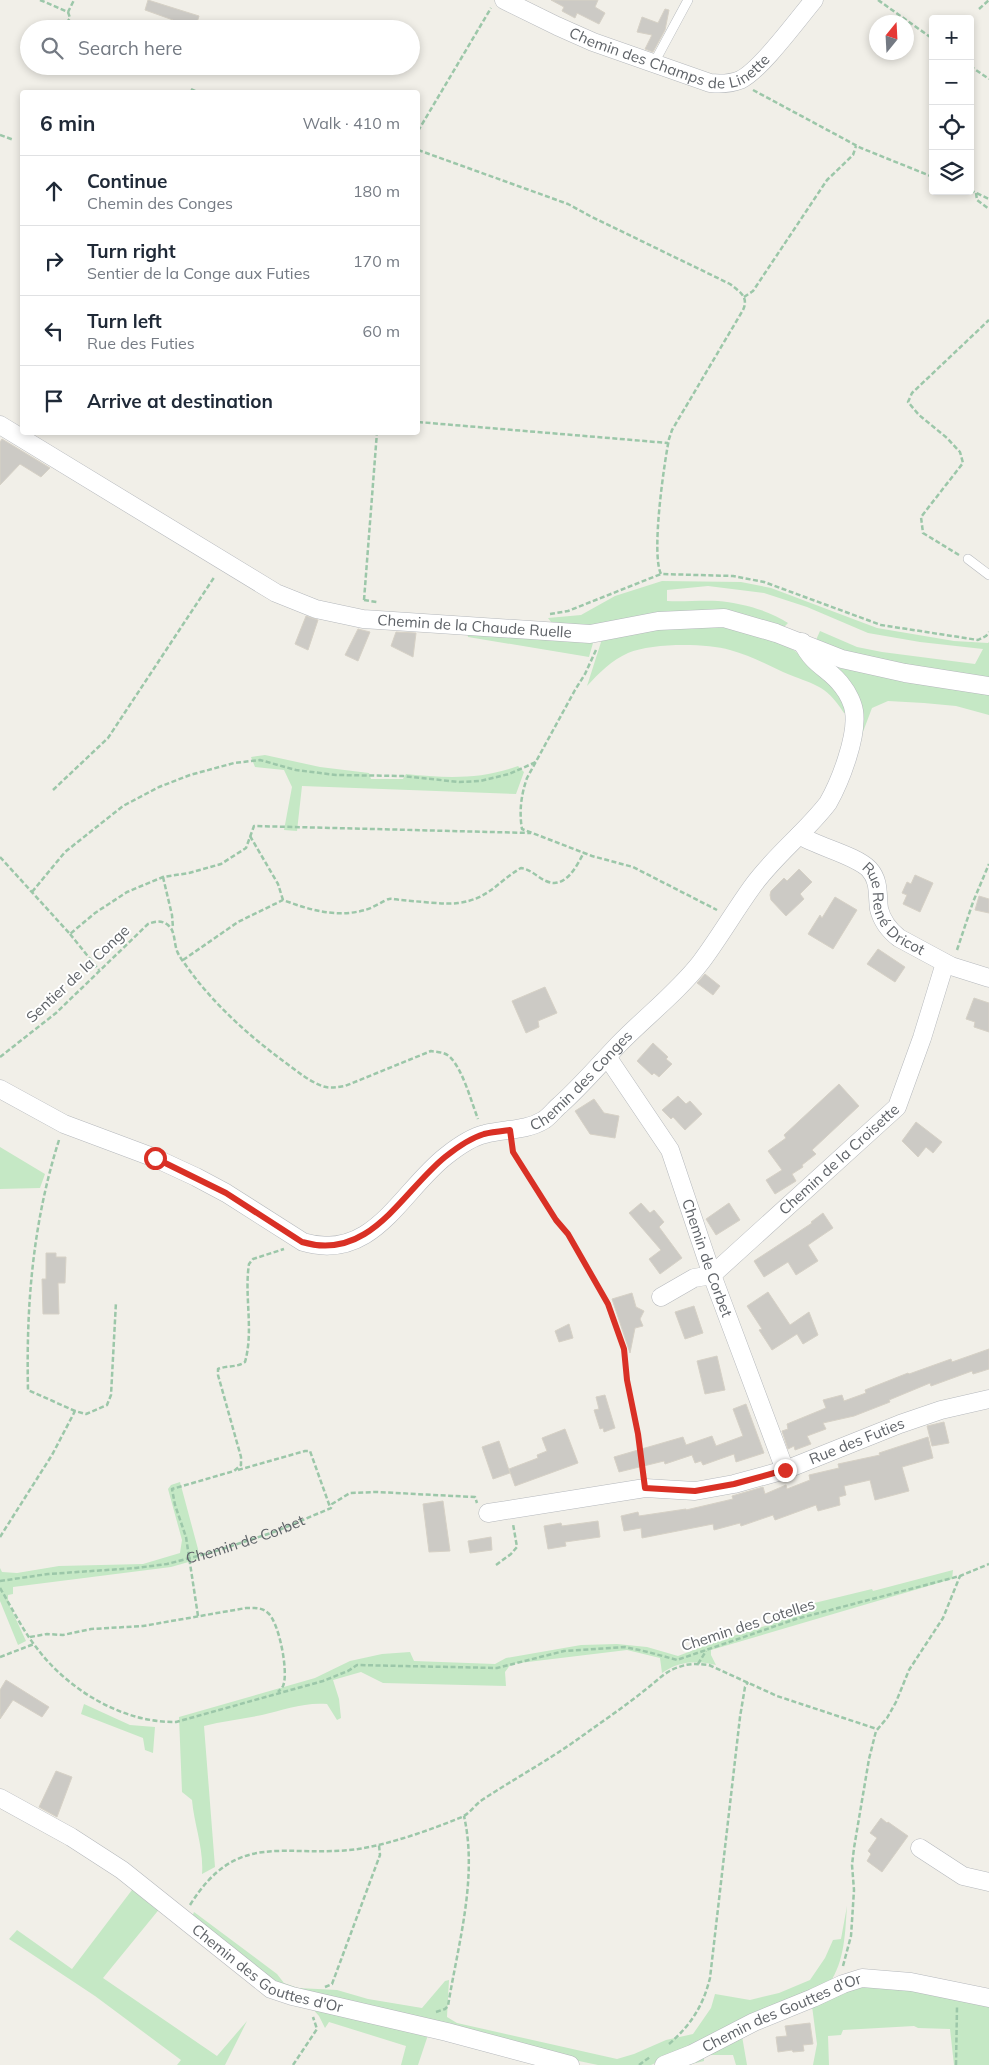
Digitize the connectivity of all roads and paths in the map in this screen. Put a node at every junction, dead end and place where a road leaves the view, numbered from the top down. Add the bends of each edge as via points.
1 (40, 0) edge
2 (74, 0) edge
3 (688, 0) edge
4 (814, 0) edge
5 (878, 0) edge
6 (989, 0) edge
7 (498, 3) edge
8 (979, 9) dead end
9 (68, 12) junction
10 (69, 20) edge
11 (929, 36) edge
12 (654, 63) junction
13 (974, 69) edge
14 (989, 79) edge
15 (740, 80) junction
16 (420, 128) edge
17 (0, 135) edge
18 (14, 140) dead end
19 (856, 146) junction
20 (420, 151) edge
21 (929, 175) edge
22 (976, 192) joint
23 (989, 199) edge
24 (989, 209) edge
25 (744, 297) junction
26 (989, 320) edge
27 (420, 422) edge
28 (0, 425) edge
29 (377, 435) edge
30 (668, 443) junction
31 (968, 559) joint
32 (225, 562) junction
33 (661, 574) junction
34 (989, 575) edge
35 (380, 602) dead end
36 (549, 614) dead end
37 (989, 632) edge
38 (598, 633) junction
39 (802, 642) junction
40 (989, 686) edge
41 (536, 762) junction
42 (52, 790) dead end
43 (531, 833) junction
44 (799, 835) junction
45 (250, 836) junction
46 (584, 852) junction
47 (0, 857) edge
48 (989, 864) edge
49 (162, 877) junction
50 (32, 892) junction
51 (283, 900) junction
52 (732, 918) junction
53 (172, 930) junction
54 (70, 934) junction
55 (182, 960) junction
56 (948, 964) junction
57 (100, 970) junction
58 (989, 978) edge
59 (0, 1057) edge
60 (608, 1058) junction
61 (0, 1088) edge
62 (64, 1124) junction
63 (510, 1130) junction
64 (484, 1134) junction
65 (298, 1239) junction
66 (712, 1276) junction
67 (661, 1297) dead end
68 (116, 1302) dead end
69 (989, 1399) edge
70 (75, 1411) junction
71 (785, 1470) junction
72 (234, 1471) junction
73 (645, 1488) junction
74 (331, 1508) junction
75 (483, 1509) joint
76 (507, 1509) junction
77 (0, 1536) edge
78 (190, 1557) junction
79 (496, 1564) dead end
80 (989, 1564) edge
81 (960, 1576) junction
82 (0, 1581) edge
83 (0, 1588) edge
84 (198, 1616) junction
85 (30, 1638) junction
86 (34, 1644) junction
87 (706, 1651) junction
88 (0, 1657) edge
89 (677, 1660) junction
90 (688, 1664) junction
91 (698, 1664) junction
92 (748, 1682) junction
93 (277, 1693) junction
94 (877, 1729) junction
95 (0, 1798) edge
96 (464, 1816) junction
97 (379, 1845) junction
98 (920, 1848) dead end
99 (989, 1882) edge
100 (183, 1917) junction
101 (843, 1984) junction
102 (957, 1993) junction
103 (989, 1998) edge
104 (310, 2000) junction
105 (410, 2023) junction
106 (669, 2044) dead end
107 (660, 2060) edge
108 (293, 2065) edge
109 (570, 2065) edge
110 (639, 2065) edge
111 (956, 2065) edge

1 - 9 path
2 - 9 path
3 - 12 lane
4 - 15 street, Chemin des Champs de Linette via 758,66
5 - 11 path
6 - 8 path
7 - 12 street, Chemin des Champs de Linette
7 - 16 path
9 - 10 path
12 - 15 street, Chemin des Champs de Linette via 710,83 726,84
13 - 14 path
15 - 19 path via 773,103
17 - 18 path
19 - 21 path
19 - 25 path via 853,155 826,180 753,291
20 - 25 path via 568,204 730,284
22 - 23 path
22 - 24 path via 977,200
25 - 30 path via 746,304 743,310 672,430
26 - 31 path via 912,393 908,402 960,452 963,463 921,518 923,532 951,552
27 - 30 path
28 - 32 street, Chemin de la Chaude Ruelle
29 - 35 path via 364,600
30 - 33 path via 658,525 658,568
31 - 34 lane
32 - 38 street, Chemin de la Chaude Ruelle via 291,601 342,616
32 - 42 path via 108,738
33 - 36 path via 568,611
33 - 37 path via 734,576 764,582 881,625 978,640
38 - 39 street, Chemin de la Chaude Ruelle via 658,622 724,618
38 - 41 path via 586,674
39 - 40 street, Chemin de la Chaude Ruelle via 842,659
39 - 44 street, Chemin des Conges via 808,655 844,687 854,710 854,722 851,742 833,794
41 - 43 path via 522,794 520,819 522,829
41 - 50 path via 509,774 459,782 404,776 336,775 296,770 260,760 234,763 159,787 123,806 65,852
43 - 45 path via 254,826
43 - 46 path
44 - 52 street, Chemin des Conges via 752,886
44 - 56 street, Rue René Dricot via 869,869 878,885 882,918 892,932
45 - 49 path via 246,848 221,864
45 - 51 path via 278,884
46 - 51 path via 571,875 559,882 547,882 521,868 491,892 457,904 389,899 377,907 353,914 337,914 319,912
46 - 52 path via 633,867
47 - 50 path
48 - 56 path via 964,933
49 - 53 path via 172,916
49 - 54 path via 126,892 95,912
50 - 54 path
51 - 55 path via 238,922
52 - 60 street, Chemin des Conges via 700,963
53 - 55 path
53 - 57 path, Sentier de la Conge via 166,923 148,924
54 - 57 path
55 - 64 path via 217,1003 261,1045 323,1087 345,1086 431,1051 444,1053 458,1070
56 - 58 street, Rue René Dricot
56 - 66 street, Chemin de la Croisette via 897,1107
57 - 59 path, Sentier de la Conge via 56,1013
60 - 63 street, Chemin des Conges via 544,1120
60 - 66 street, Chemin de Corbet via 670,1150
61 - 62 street, Chemin des Conges
62 - 65 street, Chemin des Conges via 196,1177 257,1211
62 - 70 path via 37,1224 28,1317 28,1390
63 - 64 street, Chemin des Conges
63 - 73 path via 513,1152 568,1234 608,1304 624,1349
64 - 65 street, Chemin des Conges via 446,1156 395,1209 358,1238 323,1246
65 - 72 path via 280,1250 253,1259 249,1264 245,1362 218,1369 241,1457 241,1465
66 - 67 street via 694,1278
66 - 71 street, Chemin de Corbet
68 - 70 path via 108,1404 86,1414
69 - 71 street, Rue des Futies via 900,1424
70 - 77 path via 52,1455
71 - 73 street, Rue des Futies via 695,1491
72 - 74 path via 310,1451
72 - 78 path via 172,1488
73 - 76 street, Rue des Futies
74 - 75 path, Chemin de Corbet via 332,1504 350,1493 376,1492 475,1497
74 - 78 path, Chemin de Corbet via 277,1532
75 - 76 street, Rue des Futies
76 - 79 path via 517,1547
78 - 82 path, Chemin de Corbet via 136,1568
78 - 84 path
80 - 81 path, Chemin des Cotelles
81 - 87 path, Chemin des Cotelles via 796,1619
81 - 94 path via 942,1618 909,1670 887,1718
83 - 85 path, Chemin des Cotelles
84 - 85 path via 143,1626 91,1629
84 - 93 path via 256,1608 270,1614 277,1628 285,1675 283,1686
85 - 86 path, Chemin des Cotelles
86 - 88 path
86 - 93 path, Chemin des Cotelles via 79,1690 108,1706 146,1718 166,1722 188,1720
87 - 89 path, Chemin des Cotelles
87 - 91 path
89 - 90 path
89 - 93 path, Chemin des Cotelles via 625,1648 564,1651 497,1668 357,1665 323,1681
90 - 91 path
90 - 96 path via 665,1674 590,1731 481,1801
91 - 92 path via 719,1668
92 - 94 path via 810,1708
92 - 106 path via 740,1717 710,1978 699,2010 684,2031
94 - 101 path via 854,1848 852,1920 841,1973
95 - 100 street, Chemin des Gouttes d'Or via 122,1870
96 - 97 path
96 - 105 path via 469,1850 468,1890 448,2006
97 - 100 path via 249,1854 211,1876
97 - 104 path via 380,1855 332,1984
98 - 99 street via 963,1876
100 - 104 street, Chemin des Gouttes d'Or via 271,1989
101 - 102 street, Chemin des Gouttes d'Or via 862,1978 893,1980
101 - 107 street, Chemin des Gouttes d'Or via 754,2022 692,2054
102 - 103 street, Chemin des Gouttes d'Or
102 - 111 path
104 - 105 street, Chemin des Gouttes d'Or
104 - 108 path via 303,2004 317,2028
105 - 109 street, Chemin des Gouttes d'Or
107 - 110 path

